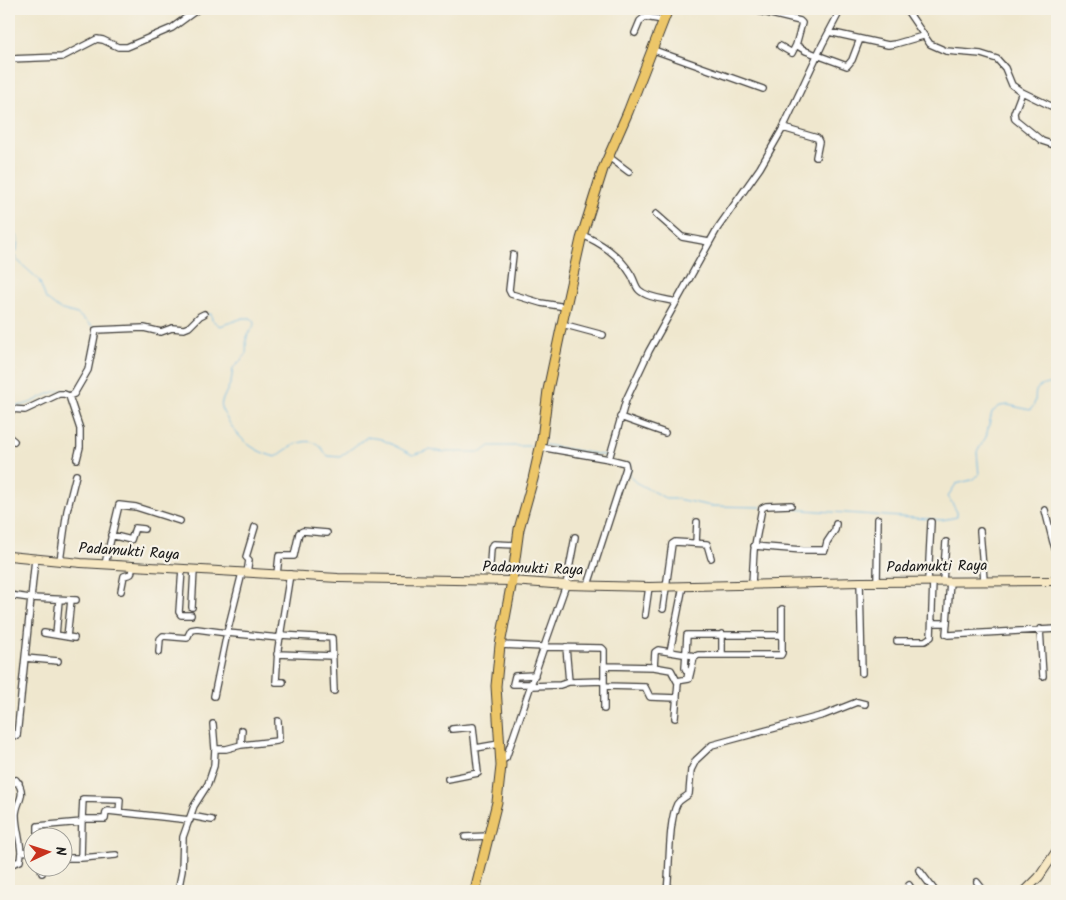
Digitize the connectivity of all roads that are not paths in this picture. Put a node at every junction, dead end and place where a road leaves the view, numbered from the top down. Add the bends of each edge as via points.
1 (198, 9) edge
2 (668, 9) edge
3 (750, 9) edge
4 (841, 9) edge
5 (906, 9) edge
6 (663, 20) junction
7 (635, 32) dead end
8 (829, 32) junction
9 (923, 36) junction
10 (860, 39) junction
11 (780, 46) dead end
12 (796, 46) junction
13 (651, 49) junction
14 (818, 56) junction
15 (9, 59) edge
16 (763, 89) dead end
17 (1022, 92) junction
18 (1057, 109) edge
19 (783, 128) junction
20 (1057, 146) edge
21 (609, 157) junction
22 (816, 157) dead end
23 (629, 172) dead end
24 (656, 214) dead end
25 (582, 236) junction
26 (710, 242) junction
27 (512, 255) dead end
28 (676, 302) junction
29 (566, 307) junction
30 (204, 314) dead end
31 (562, 324) junction
32 (604, 335) dead end
33 (69, 396) junction
34 (9, 409) edge
35 (620, 417) junction
36 (665, 433) dead end
37 (540, 447) junction
38 (77, 459) dead end
39 (609, 459) junction
40 (76, 475) dead end
41 (791, 505) dead end
42 (1045, 510) dead end
43 (878, 519) dead end
44 (180, 521) dead end
45 (696, 522) dead end
46 (931, 522) dead end
47 (836, 524) dead end
48 (255, 527) dead end
49 (144, 529) dead end
50 (980, 531) dead end
51 (327, 533) dead end
52 (111, 535) junction
53 (575, 537) dead end
54 (946, 542) dead end
55 (696, 543) junction
56 (517, 545) junction
57 (754, 546) junction
58 (1057, 554) edge
59 (9, 556) edge
60 (34, 558) junction
61 (710, 558) dead end
62 (60, 561) junction
63 (105, 564) junction
64 (490, 564) dead end
65 (133, 566) junction
66 (182, 569) junction
67 (194, 570) junction
68 (244, 573) junction
69 (277, 574) junction
70 (290, 574) junction
71 (984, 580) junction
72 (512, 581) junction
73 (931, 581) junction
74 (947, 581) junction
75 (1057, 581) edge
76 (860, 582) junction
77 (877, 582) junction
78 (752, 584) junction
79 (566, 585) junction
80 (588, 585) junction
81 (649, 586) junction
82 (667, 586) junction
83 (683, 586) junction
84 (121, 591) dead end
85 (9, 595) edge
86 (30, 598) junction
87 (59, 600) junction
88 (192, 607) dead end
89 (663, 609) dead end
90 (782, 609) dead end
91 (191, 615) dead end
92 (645, 615) dead end
93 (932, 623) junction
94 (947, 623) junction
95 (1040, 629) junction
96 (1057, 629) edge
97 (44, 633) dead end
98 (227, 633) junction
99 (722, 634) junction
100 (56, 635) junction
101 (782, 635) junction
102 (280, 636) junction
103 (897, 641) dead end
104 (500, 645) junction
105 (544, 647) junction
106 (566, 647) junction
107 (159, 652) dead end
108 (670, 652) junction
109 (278, 654) junction
110 (685, 655) junction
111 (722, 655) junction
112 (333, 656) junction
113 (695, 656) junction
114 (25, 658) junction
115 (58, 661) dead end
116 (604, 666) junction
117 (654, 667) junction
118 (862, 673) dead end
119 (535, 675) junction
120 (1043, 676) dead end
121 (687, 680) junction
122 (677, 681) junction
123 (283, 682) dead end
124 (569, 682) junction
125 (604, 684) junction
126 (532, 685) junction
127 (334, 691) dead end
128 (214, 696) dead end
129 (677, 698) junction
130 (865, 704) dead end
131 (604, 709) dead end
132 (675, 718) dead end
133 (278, 721) dead end
134 (213, 724) dead end
135 (452, 729) dead end
136 (242, 730) dead end
137 (17, 736) dead end
138 (499, 744) junction
139 (241, 745) junction
140 (476, 748) junction
141 (215, 749) junction
142 (501, 761) junction
143 (448, 779) dead end
144 (9, 782) edge
145 (119, 812) junction
146 (190, 818) junction
147 (82, 820) junction
148 (212, 820) dead end
149 (38, 828) edge
150 (488, 836) junction
151 (465, 837) dead end
152 (1057, 850) edge
153 (21, 852) joint
154 (116, 855) dead end
155 (72, 858) edge
156 (81, 858) junction
157 (9, 865) edge
158 (918, 870) dead end
159 (977, 882) dead end
160 (909, 885) dead end
161 (178, 891) edge
162 (475, 891) edge
163 (666, 891) edge
164 (913, 891) edge
165 (935, 891) edge
166 (984, 891) edge
167 (1027, 891) edge

1 - 15 street via 172,28 127,47 97,39 62,56
2 - 6 main road
3 - 12 street via 800,21
4 - 8 street
5 - 9 street
6 - 7 street via 642,18
6 - 13 main road
8 - 10 street
8 - 14 street
9 - 10 street via 888,45
9 - 17 street via 930,44 946,51 997,59 1012,84
10 - 14 street via 847,66
11 - 12 street via 792,53
12 - 14 street
13 - 16 street
13 - 21 main road
14 - 19 street
17 - 18 street
17 - 20 street via 1015,119 1042,141
19 - 22 street via 817,138
19 - 26 street
21 - 23 street
21 - 25 main road
24 - 26 street via 682,237
25 - 28 street via 596,241 622,263 639,290
25 - 29 main road
26 - 28 street
27 - 29 street via 511,294
28 - 35 street via 649,351
29 - 31 main road
30 - 33 street via 184,329 172,328 161,332 144,328 96,330 88,370 74,394
31 - 32 street
31 - 37 main road
33 - 34 street via 59,394 25,410
33 - 38 street via 80,429
35 - 36 street
35 - 39 street
37 - 39 street
37 - 56 main road via 518,529
39 - 80 street via 625,463 626,468
40 - 62 street
41 - 57 street via 762,508
42 - 58 street
43 - 77 street
44 - 52 street via 121,504
45 - 55 street
46 - 73 street
47 - 57 street via 826,550
48 - 68 street
49 - 52 street via 135,528 132,540
50 - 71 street
51 - 69 street via 299,533 294,556 279,556
52 - 63 street
53 - 79 street
54 - 74 street
55 - 61 street via 708,545
55 - 82 street via 672,544
56 - 64 street via 494,544
56 - 72 main road
57 - 78 street
59 - 60 street, Padamukti Raya
60 - 62 street, Padamukti Raya
60 - 86 street
62 - 63 street, Padamukti Raya
63 - 65 street, Padamukti Raya
65 - 66 street, Padamukti Raya
65 - 84 street via 131,574 124,576
66 - 67 street, Padamukti Raya
66 - 91 street via 179,612
67 - 68 street, Padamukti Raya
67 - 88 street
68 - 69 street, Padamukti Raya
68 - 98 street
69 - 70 street, Padamukti Raya
70 - 72 street, Padamukti Raya
70 - 102 street
71 - 74 street, Padamukti Raya
71 - 75 street, Padamukti Raya
72 - 79 street, Padamukti Raya
72 - 104 main road
73 - 74 street, Padamukti Raya
73 - 77 street, Padamukti Raya
73 - 93 street
74 - 94 street
76 - 77 street, Padamukti Raya
76 - 78 street, Padamukti Raya
76 - 118 street
78 - 83 street, Padamukti Raya
79 - 80 street, Padamukti Raya
79 - 105 street
80 - 81 street, Padamukti Raya
81 - 82 street, Padamukti Raya
81 - 92 street
82 - 83 street, Padamukti Raya
82 - 89 street
83 - 108 street
85 - 86 street
86 - 87 street
86 - 114 street
87 - 100 street
87 - 100 street via 74,600 71,637
90 - 101 street
93 - 94 street
93 - 103 street via 931,637 925,641
94 - 95 street via 948,635
95 - 96 street
95 - 120 street
97 - 100 street
98 - 102 street
98 - 107 street via 197,629 191,630 188,638 163,636
98 - 128 street
99 - 101 street
99 - 110 street via 687,634
99 - 111 street
101 - 111 street via 781,655
102 - 109 street
102 - 112 street via 331,637
104 - 105 street
104 - 138 main road via 496,686
105 - 106 street
105 - 119 street
106 - 116 street via 602,648
106 - 124 street
108 - 110 street
108 - 117 street via 656,651
109 - 112 street
109 - 123 street via 276,682
110 - 113 street
110 - 121 street
111 - 113 street
112 - 127 street
113 - 121 street via 691,677
114 - 115 street
114 - 137 street
116 - 117 street
116 - 125 street
117 - 122 street via 671,670
119 - 126 street
119 - 126 street via 515,676 514,684
121 - 122 street
122 - 129 street
124 - 125 street
124 - 126 street
125 - 129 street via 645,687 650,697
125 - 131 street
126 - 142 street via 506,758
129 - 132 street
130 - 163 street via 857,702 712,745 696,760 691,770 689,794 676,807
133 - 139 street via 277,741
134 - 141 street
135 - 140 street via 473,727
136 - 139 street
138 - 140 street
138 - 142 main road
139 - 141 street
140 - 143 street via 478,774
141 - 146 street via 208,784
142 - 150 main road via 497,802
144 - 153 street via 18,781 22,798 16,813
145 - 146 street
145 - 147 street via 107,811 105,819
145 - 147 street via 120,800 83,799
146 - 148 street
146 - 161 street via 182,840
147 - 149 street
147 - 156 street
150 - 151 street
150 - 162 main road
152 - 167 street
153 - 157 street via 20,861
154 - 156 street
155 - 156 street
158 - 165 street
159 - 166 street
160 - 164 street

